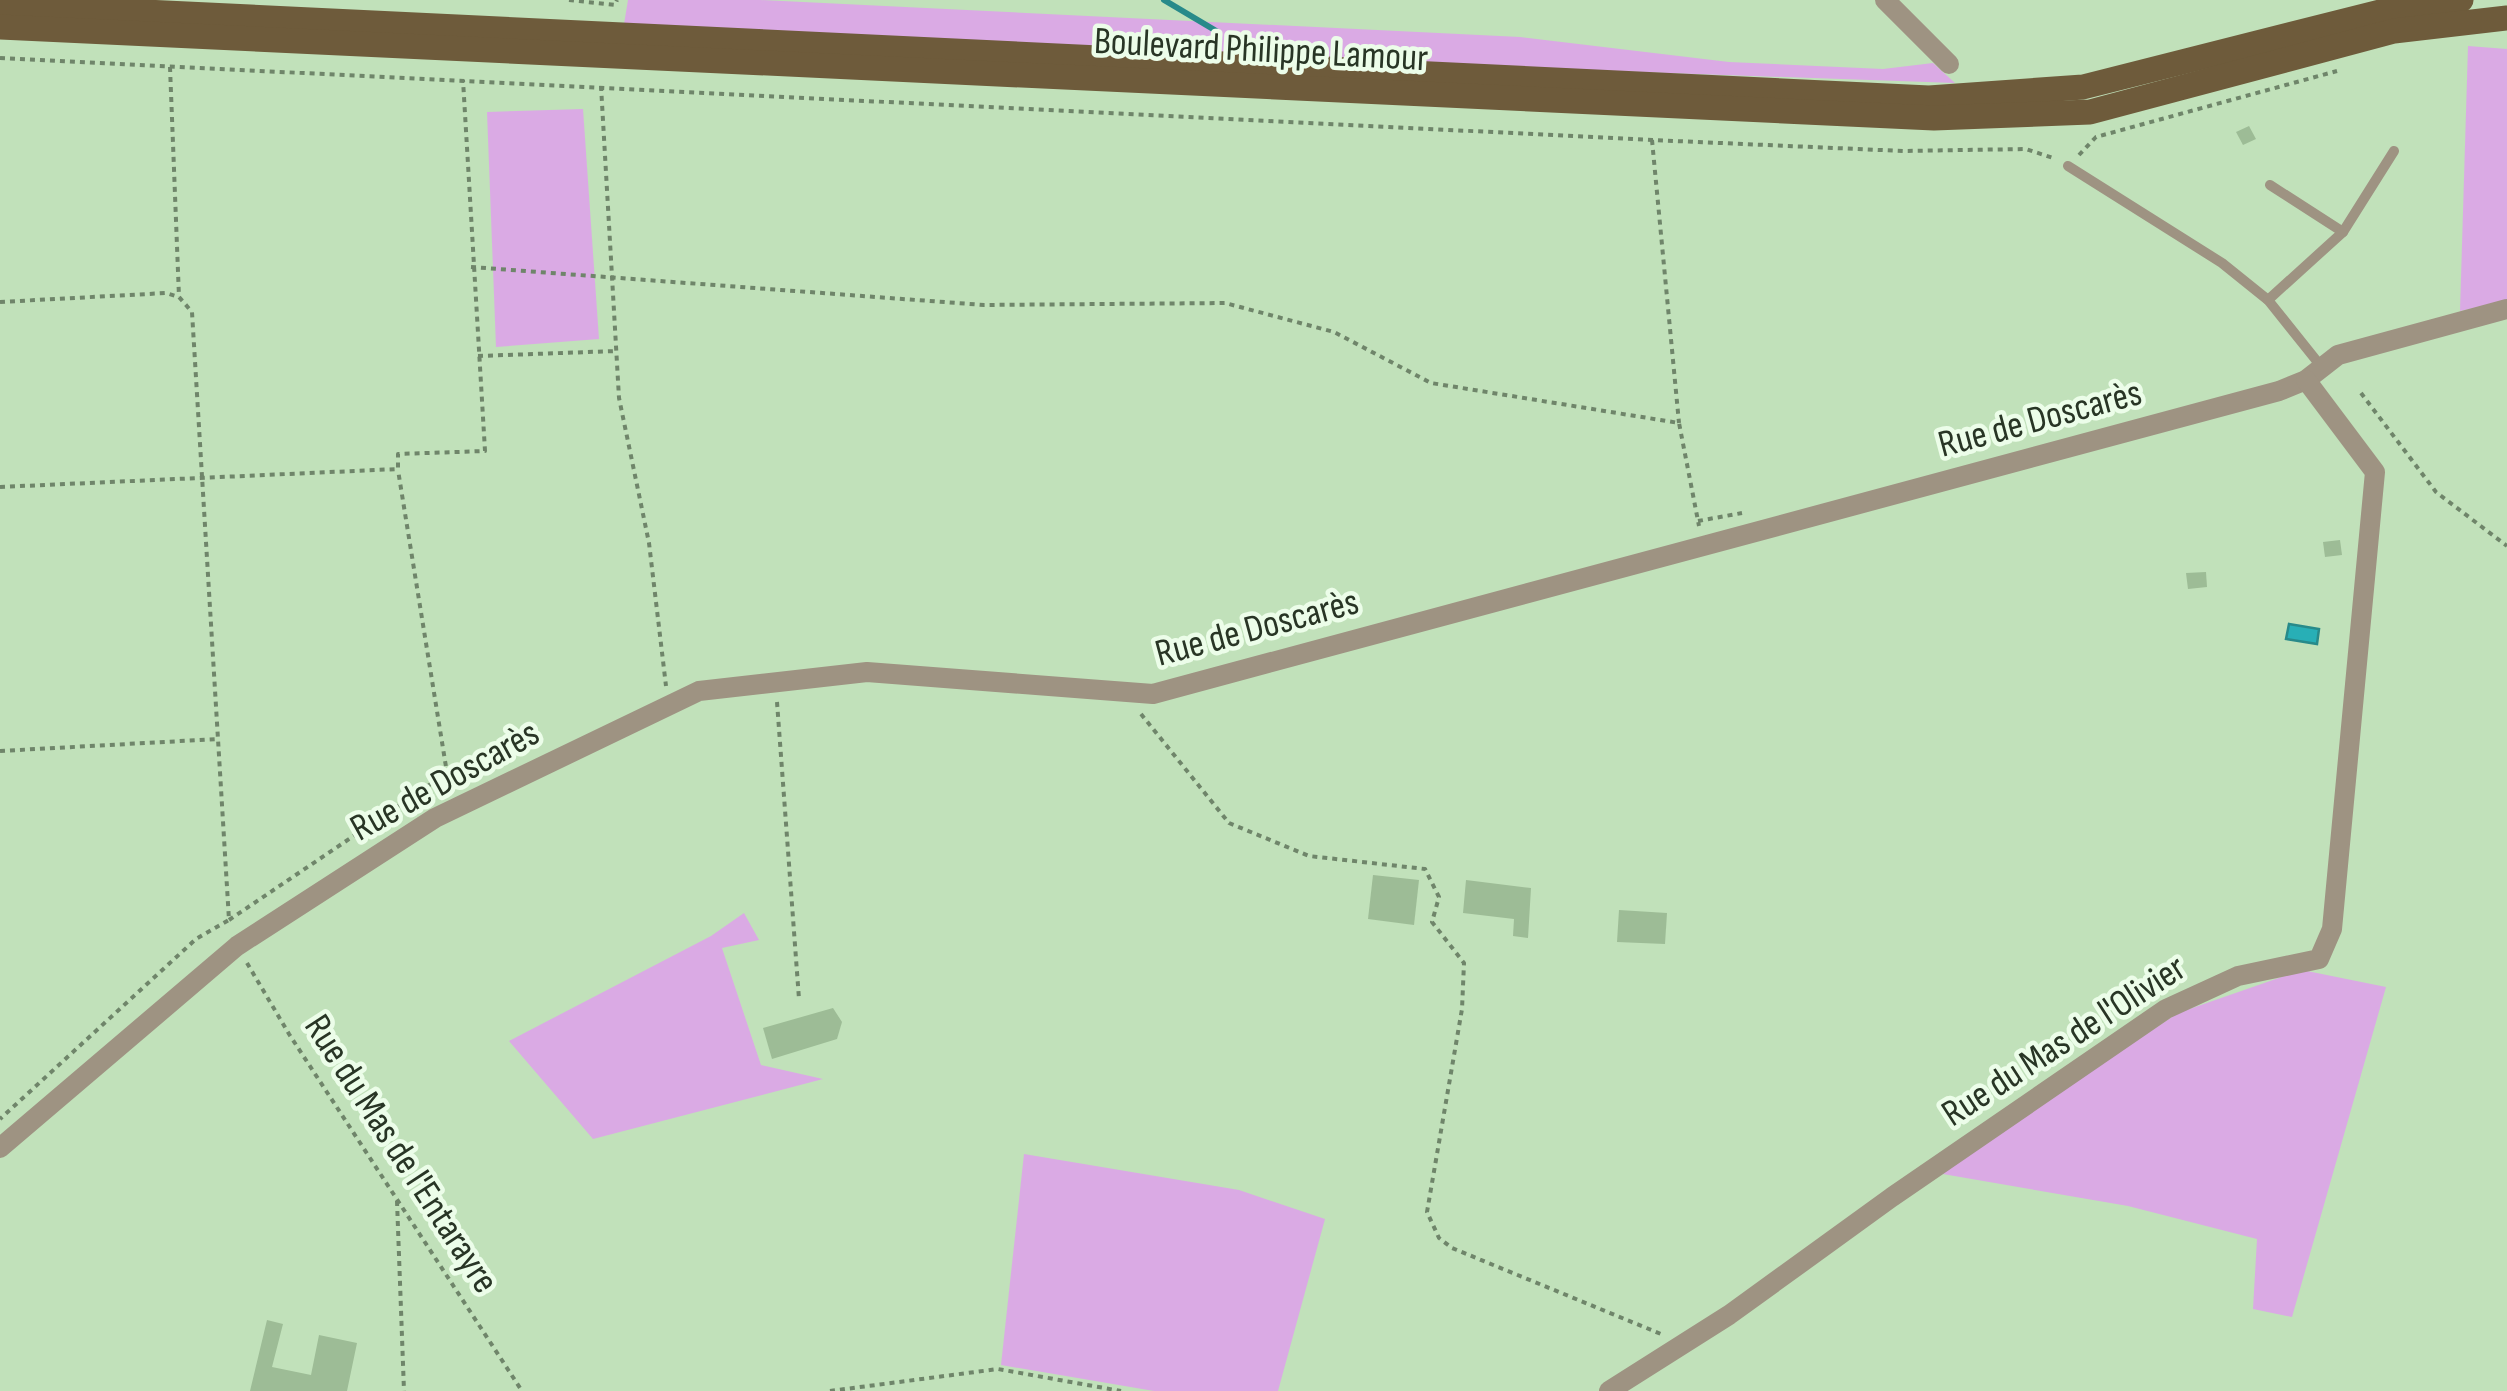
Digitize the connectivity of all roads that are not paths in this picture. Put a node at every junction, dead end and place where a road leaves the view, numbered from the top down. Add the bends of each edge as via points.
1 (1885, 0) edge
2 (2461, 0) edge
3 (0, 5) edge
4 (2507, 18) edge
5 (0, 27) edge
6 (1949, 64) dead end
7 (2394, 150) dead end
8 (2068, 166) road end
9 (2270, 185) dead end
10 (2342, 232) junction
11 (2268, 300) junction
12 (2507, 310) edge
13 (2313, 373) junction
14 (0, 1148) edge
15 (1609, 1391) edge

1 - 6 street
2 - 3 main road, Boulevard Philippe Lamour via 2388,10 2083,87 1930,98
4 - 5 main road, Boulevard Philippe Lamour via 2394,31 2090,112 1934,118
7 - 10 lane
8 - 11 lane via 2222,263
9 - 10 lane
10 - 11 lane
11 - 13 lane
12 - 13 street, Rue de Doscarès via 2338,355
13 - 14 street, Rue de Doscarès via 1153,694 868,672 699,691 435,818 237,946
13 - 15 street, Rue du Mas de l'Olivier via 2375,472 2332,929 2324,953 2238,976 2166,1009 1729,1315

